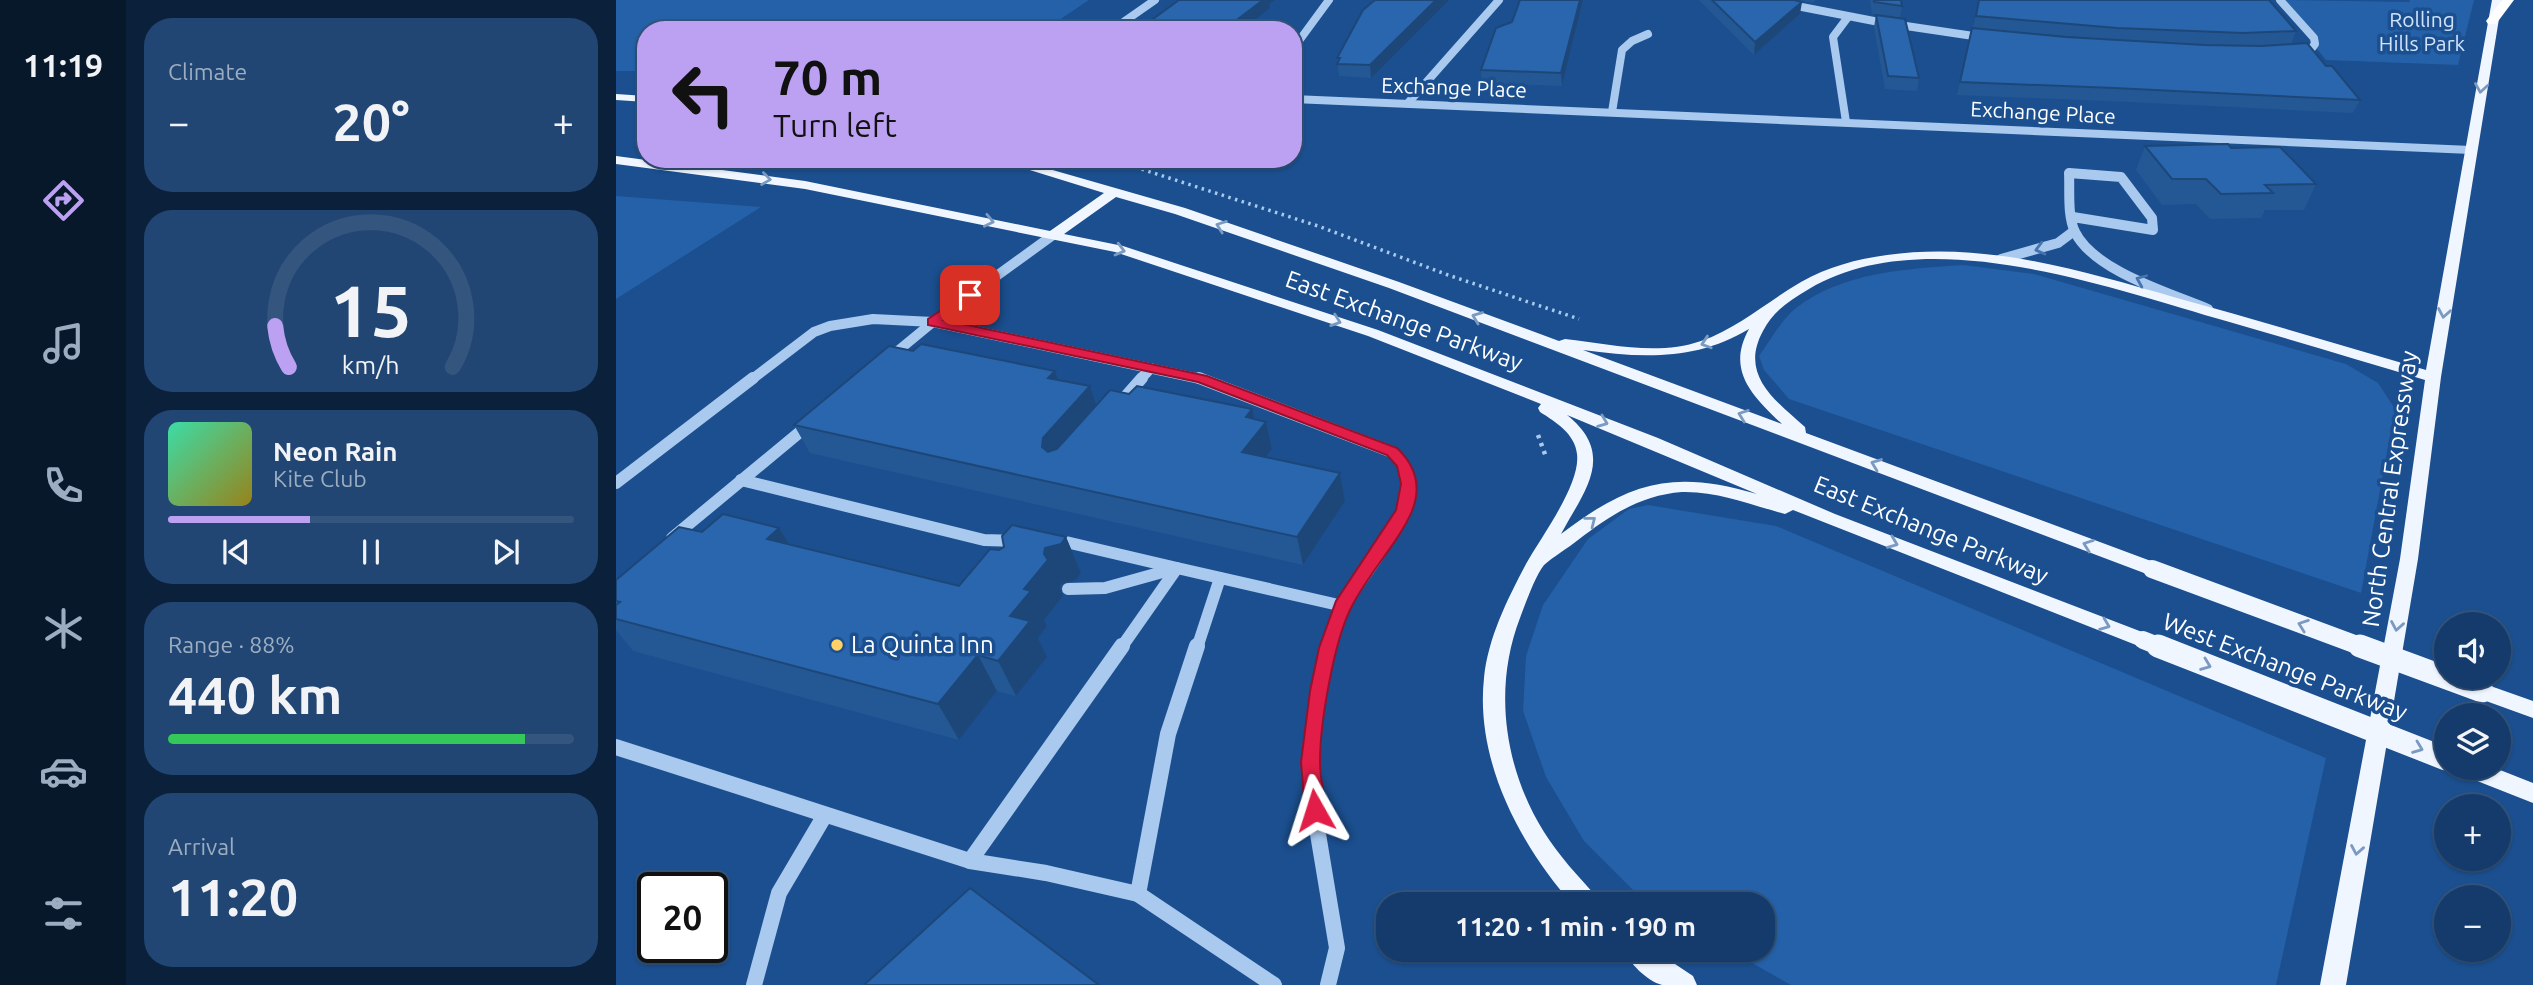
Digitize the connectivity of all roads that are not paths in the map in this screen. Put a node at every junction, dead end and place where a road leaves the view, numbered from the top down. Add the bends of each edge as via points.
1 (1155, 0) edge
2 (1329, 0) edge
3 (1499, 0) edge
4 (1766, 0) edge
5 (2280, 0) edge
6 (2497, 0) edge
7 (2508, 0) edge
8 (1848, 17) junction
9 (1125, 21) edge
10 (2492, 21) junction
11 (1648, 34) dead end
12 (1302, 35) edge
13 (1990, 39) edge
14 (2280, 53) edge
15 (616, 97) edge
16 (637, 98) edge
17 (1302, 99) edge
18 (1408, 103) junction
19 (1612, 112) junction
20 (1846, 122) junction
21 (2471, 150) junction
22 (616, 160) edge
23 (637, 162) edge
24 (689, 168) edge
25 (1033, 168) edge
26 (1116, 191) junction
27 (2073, 217) junction
28 (2074, 231) junction
29 (1053, 235) junction
30 (2001, 259) junction
31 (1767, 312) junction
32 (2226, 317) junction
33 (933, 322) junction
34 (1540, 342) junction
35 (880, 366) edge
36 (1152, 368) junction
37 (2433, 377) junction
38 (1494, 380) junction
39 (1115, 409) edge
40 (826, 410) edge
41 (1807, 438) junction
42 (741, 480) junction
43 (616, 483) edge
44 (1829, 518) junction
45 (658, 551) edge
46 (1537, 563) junction
47 (1177, 568) junction
48 (2152, 569) joint
49 (1220, 578) junction
50 (1069, 589) dead end
51 (1343, 606) junction
52 (2143, 640) joint
53 (2533, 710) edge
54 (616, 747) edge
55 (2434, 754) edge
56 (2500, 780) edge
57 (2533, 793) edge
58 (825, 815) junction
59 (970, 861) junction
60 (1577, 892) edge
61 (1138, 894) junction
62 (1649, 962) edge
63 (754, 985) edge
64 (1274, 985) edge
65 (1328, 985) edge
66 (1684, 985) edge
67 (2333, 985) edge

1 - 9 street
2 - 12 street
3 - 18 street
4 - 8 street
5 - 14 street via 2315,44 2305,51
6 - 10 main road, North Central Expressway
7 - 10 highway
8 - 13 street
8 - 20 street via 1833,37
10 -> 21 main road, North Central Expressway
11 - 19 street via 1622,50
15 - 16 main road
17 - 18 street, Exchange Place
18 - 19 street, Exchange Place
19 - 20 street, Exchange Place
20 - 21 street, Exchange Place
21 -> 37 main road, North Central Expressway
22 - 23 main road, East Exchange Parkway
24 -> 29 main road, East Exchange Parkway via 805,184
25 - 26 main road, East Exchange Parkway
26 - 29 main road
34 -> 26 main road, East Exchange Parkway via 1394,285
27 - 27 street via 2140,228 2153,230 2152,218 2121,177 2069,173
27 - 28 street
28 -> 30 street via 2058,243
32 -> 28 street via 2112,267 2082,244
29 - 33 street
29 -> 38 main road, East Exchange Parkway via 1118,249 1207,277
30 - 31 main road via 1940,256 1848,267 1820,278
30 - 32 main road via 2072,273
31 -> 34 main road via 1728,335 1678,350 1643,352
31 - 41 main road via 1747,348 1756,388
32 - 37 main road
33 - 35 street
33 - 36 street
33 - 43 street via 843,321 814,332
41 -> 34 main road, East Exchange Parkway
36 - 39 street
36 - 51 street via 1202,379 1392,452 1405,464 1409,484 1404,510
37 -> 67 main road, North Central Expressway via 2409,559
38 -> 44 main road, East Exchange Parkway
38 - 46 main road via 1559,416 1578,434 1586,457 1577,488
40 - 42 street
48 -> 41 main road, East Exchange Parkway
42 - 45 street
42 - 47 lane via 987,545 1066,542
46 -> 44 main road via 1611,505 1671,487 1713,488
44 -> 52 main road, East Exchange Parkway
46 - 60 main road via 1500,639 1493,701 1502,755 1530,829
47 - 49 street
47 - 50 street via 1105,588
47 - 59 lane
53 -> 48 main road, West Exchange Parkway, bridge
49 - 51 street
49 - 61 street via 1168,734
51 - 65 street via 1328,648 1310,762 1338,948
52 -> 55 main road, West Exchange Parkway, bridge
54 - 58 lane
56 - 57 main road
58 - 59 lane
58 - 63 street via 779,893
59 - 61 street
61 - 64 street
62 - 66 main road

